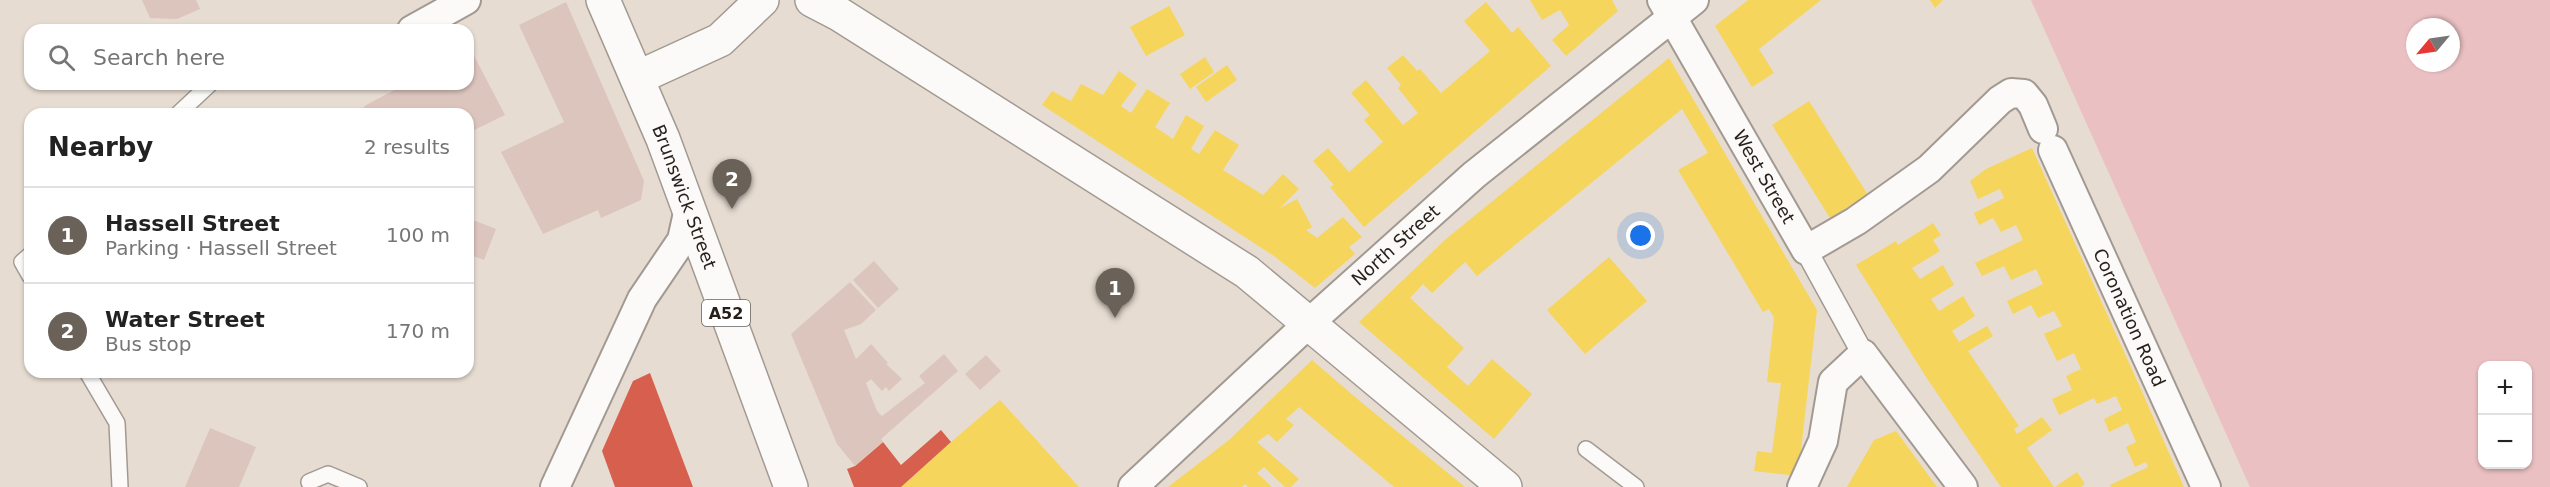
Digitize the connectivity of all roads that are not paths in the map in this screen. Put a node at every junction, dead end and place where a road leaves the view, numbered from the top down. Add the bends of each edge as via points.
1 (466, 0) edge
2 (603, 0) edge
3 (762, 0) edge
4 (812, 0) edge
5 (1694, 0) edge
6 (1667, 9) edge
7 (423, 24) edge
8 (637, 78) junction
9 (204, 90) edge
10 (184, 108) edge
11 (688, 213) junction
12 (1806, 250) junction
13 (1309, 323) junction
14 (1863, 354) junction
15 (91, 378) edge
16 (1586, 449) dead end
17 (309, 482) dead end
18 (120, 487) edge
19 (359, 487) edge
20 (555, 487) edge
21 (791, 487) edge
22 (1133, 487) edge
23 (1505, 487) edge
24 (1636, 487) edge
25 (1802, 487) edge
26 (1963, 487) edge
27 (2206, 487) edge

1 - 7 street
2 - 8 street, A52
3 - 8 street via 720,40
4 - 13 street via 1247,272
5 - 6 street, North Street
6 - 12 street, West Street
6 - 13 street, North Street
8 - 11 street, Brunswick Street / A52
9 - 10 lane
11 - 20 street via 682,240 642,299
11 - 21 street, Brunswick Street / A52
12 - 14 street, West Street
12 - 27 street, Coronation Road via 1856,221 1929,169 2000,100 2011,93 2024,94 2033,105
13 - 22 street, North Street
13 - 23 street
14 - 25 street via 1833,382 1823,441
14 - 26 street, West Street
15 - 18 lane via 117,423
16 - 24 lane
17 - 19 lane via 328,474

